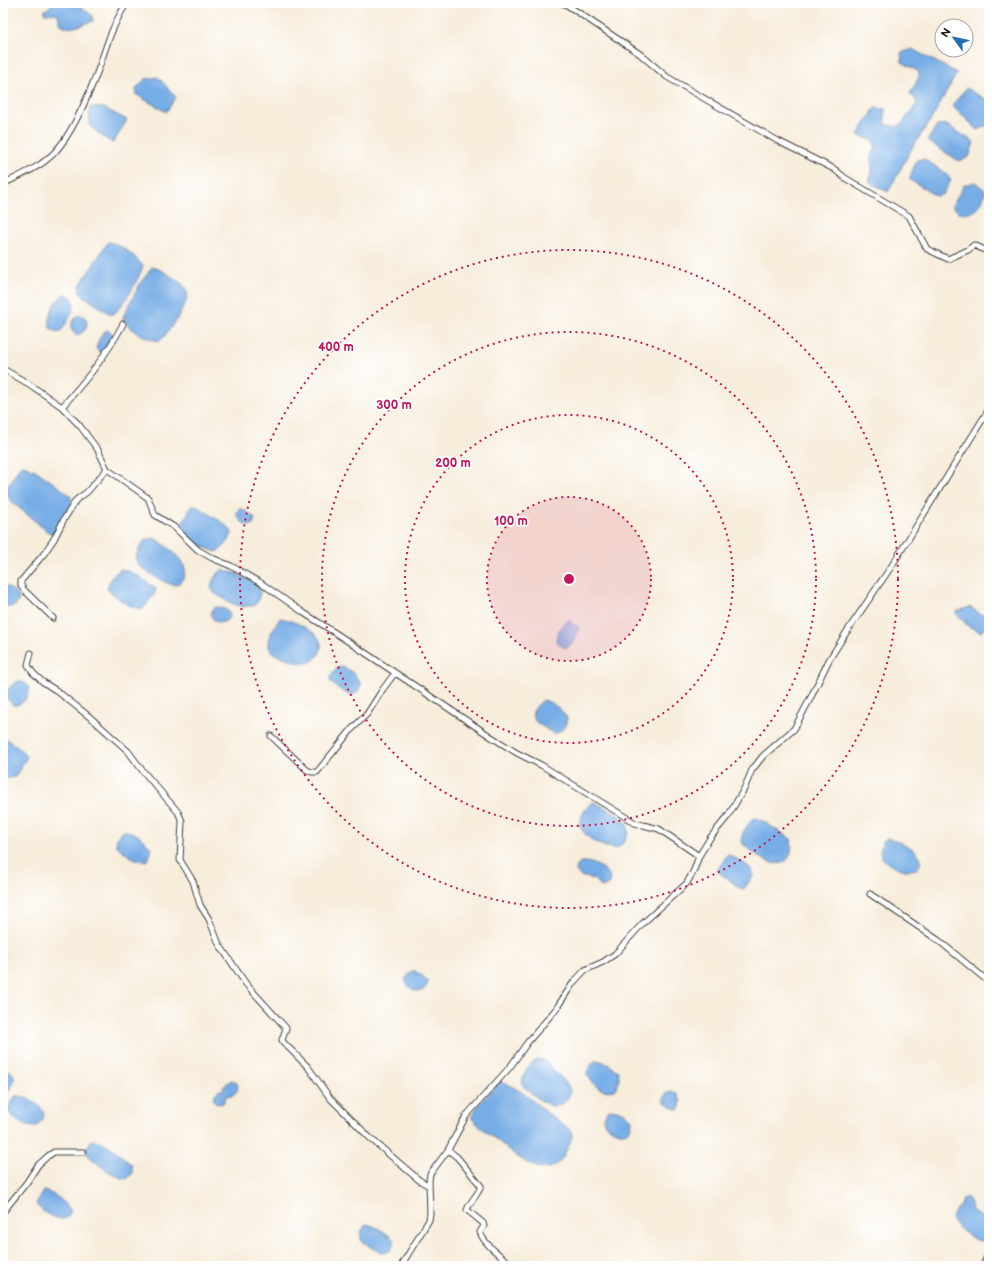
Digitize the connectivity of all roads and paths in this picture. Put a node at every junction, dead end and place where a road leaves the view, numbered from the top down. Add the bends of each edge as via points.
1 (127, 3) edge
2 (562, 3) edge
3 (3, 184) edge
4 (989, 252) edge
5 (123, 324) dead end
6 (3, 369) edge
7 (62, 408) junction
8 (989, 409) edge
9 (107, 469) junction
10 (53, 618) dead end
11 (31, 653) dead end
12 (395, 673) junction
13 (270, 736) dead end
14 (699, 856) junction
15 (870, 894) dead end
16 (989, 982) edge
17 (448, 1150) junction
18 (83, 1152) dead end
19 (429, 1186) junction
20 (3, 1212) edge
21 (989, 1252) edge
22 (401, 1266) edge
23 (513, 1266) edge
24 (983, 1266) edge

1 - 3 street via 118,15 94,81 72,128 55,152 33,169
2 - 4 street via 640,54 667,77 778,141 834,169 909,216 927,249 948,259 974,245
5 - 7 street via 113,343 87,379
6 - 7 street
7 - 9 street via 98,450
8 - 14 street via 891,567 846,632 794,729 763,756 752,770 728,816
9 - 10 street via 87,492 76,500 54,539 21,581 24,590
9 - 12 street via 148,498 155,515 174,527 198,550 261,583
11 - 19 street via 28,665 33,673 91,718 128,751 178,812 182,821 180,860 194,881 200,905 230,962 246,984 286,1028 283,1042 308,1067 330,1098 351,1119
12 - 13 street via 367,714 317,772 307,770
12 - 14 street via 512,749 635,823 659,829
14 - 17 street via 687,883 630,937 616,954 585,970 573,983 510,1067 466,1116
15 - 16 street via 938,940
17 - 19 street via 430,1174
17 - 23 street via 481,1186 467,1210 483,1223 480,1232 486,1243
18 - 20 street via 54,1152 48,1156 38,1165
19 - 22 street via 429,1220
21 - 24 street

